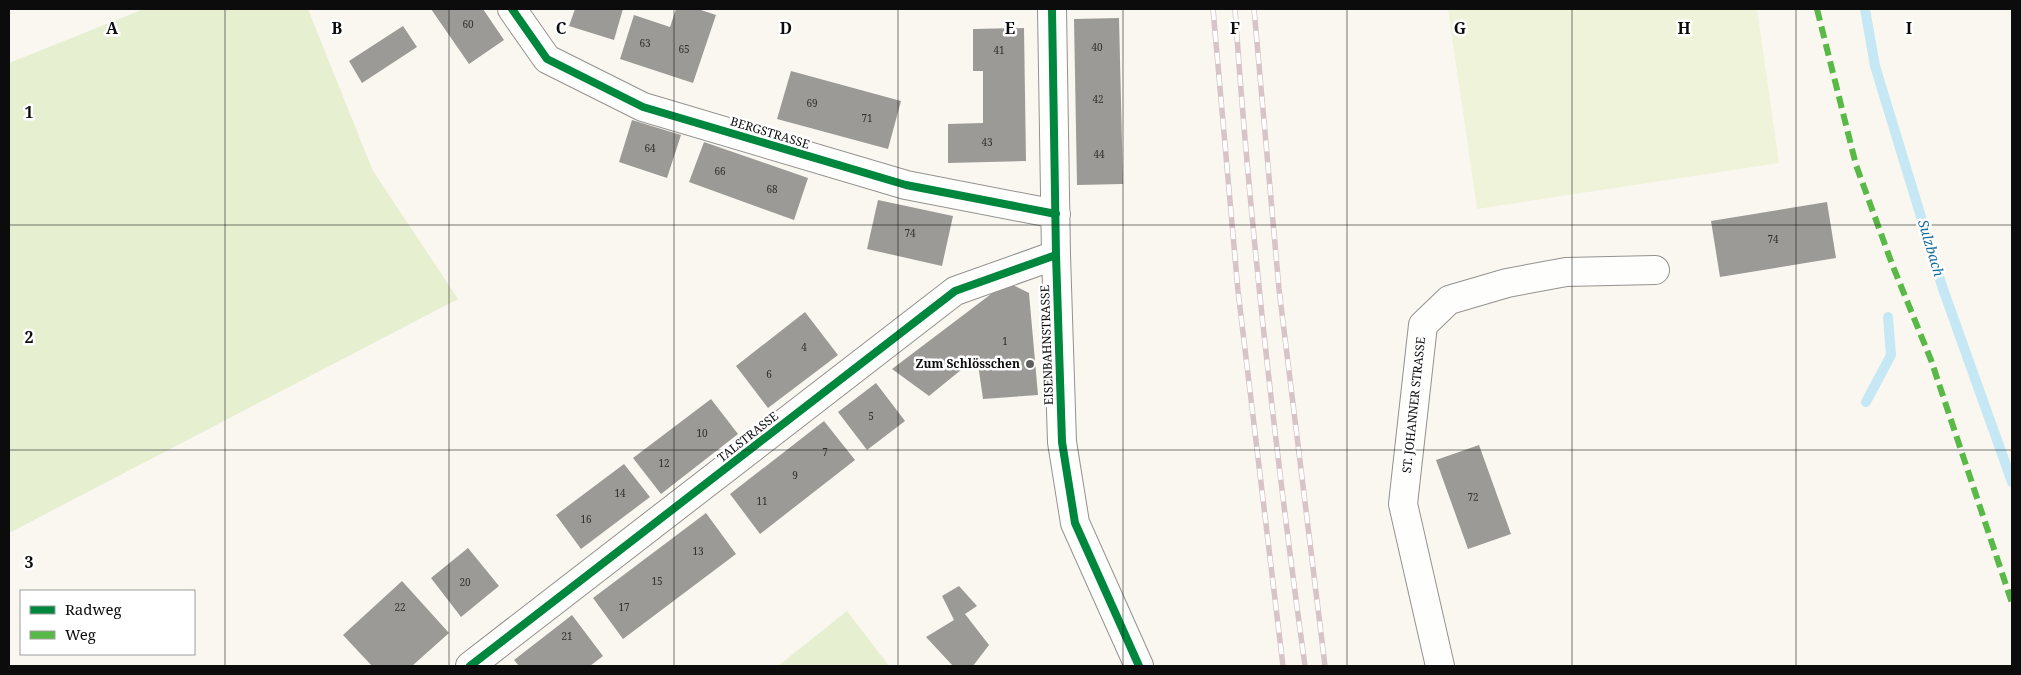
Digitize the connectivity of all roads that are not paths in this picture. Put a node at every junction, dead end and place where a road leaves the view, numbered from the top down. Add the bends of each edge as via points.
1 (512, 9) edge
2 (1052, 9) edge
3 (1056, 214) junction
4 (1056, 255) junction
5 (1654, 270) dead end
6 (470, 666) edge
7 (1139, 666) edge
8 (1440, 666) edge

1 - 3 street, BERGSTRASSE via 547,59 643,107 906,185
2 - 3 street, EISENBAHNSTRASSE
3 - 4 street, EISENBAHNSTRASSE
4 - 6 street, TALSTRASSE via 955,292
4 - 7 street, EISENBAHNSTRASSE via 1062,442 1075,523
5 - 8 street, ST. JOHANNER STRASSE via 1566,272 1507,283 1448,300 1423,325 1403,504

